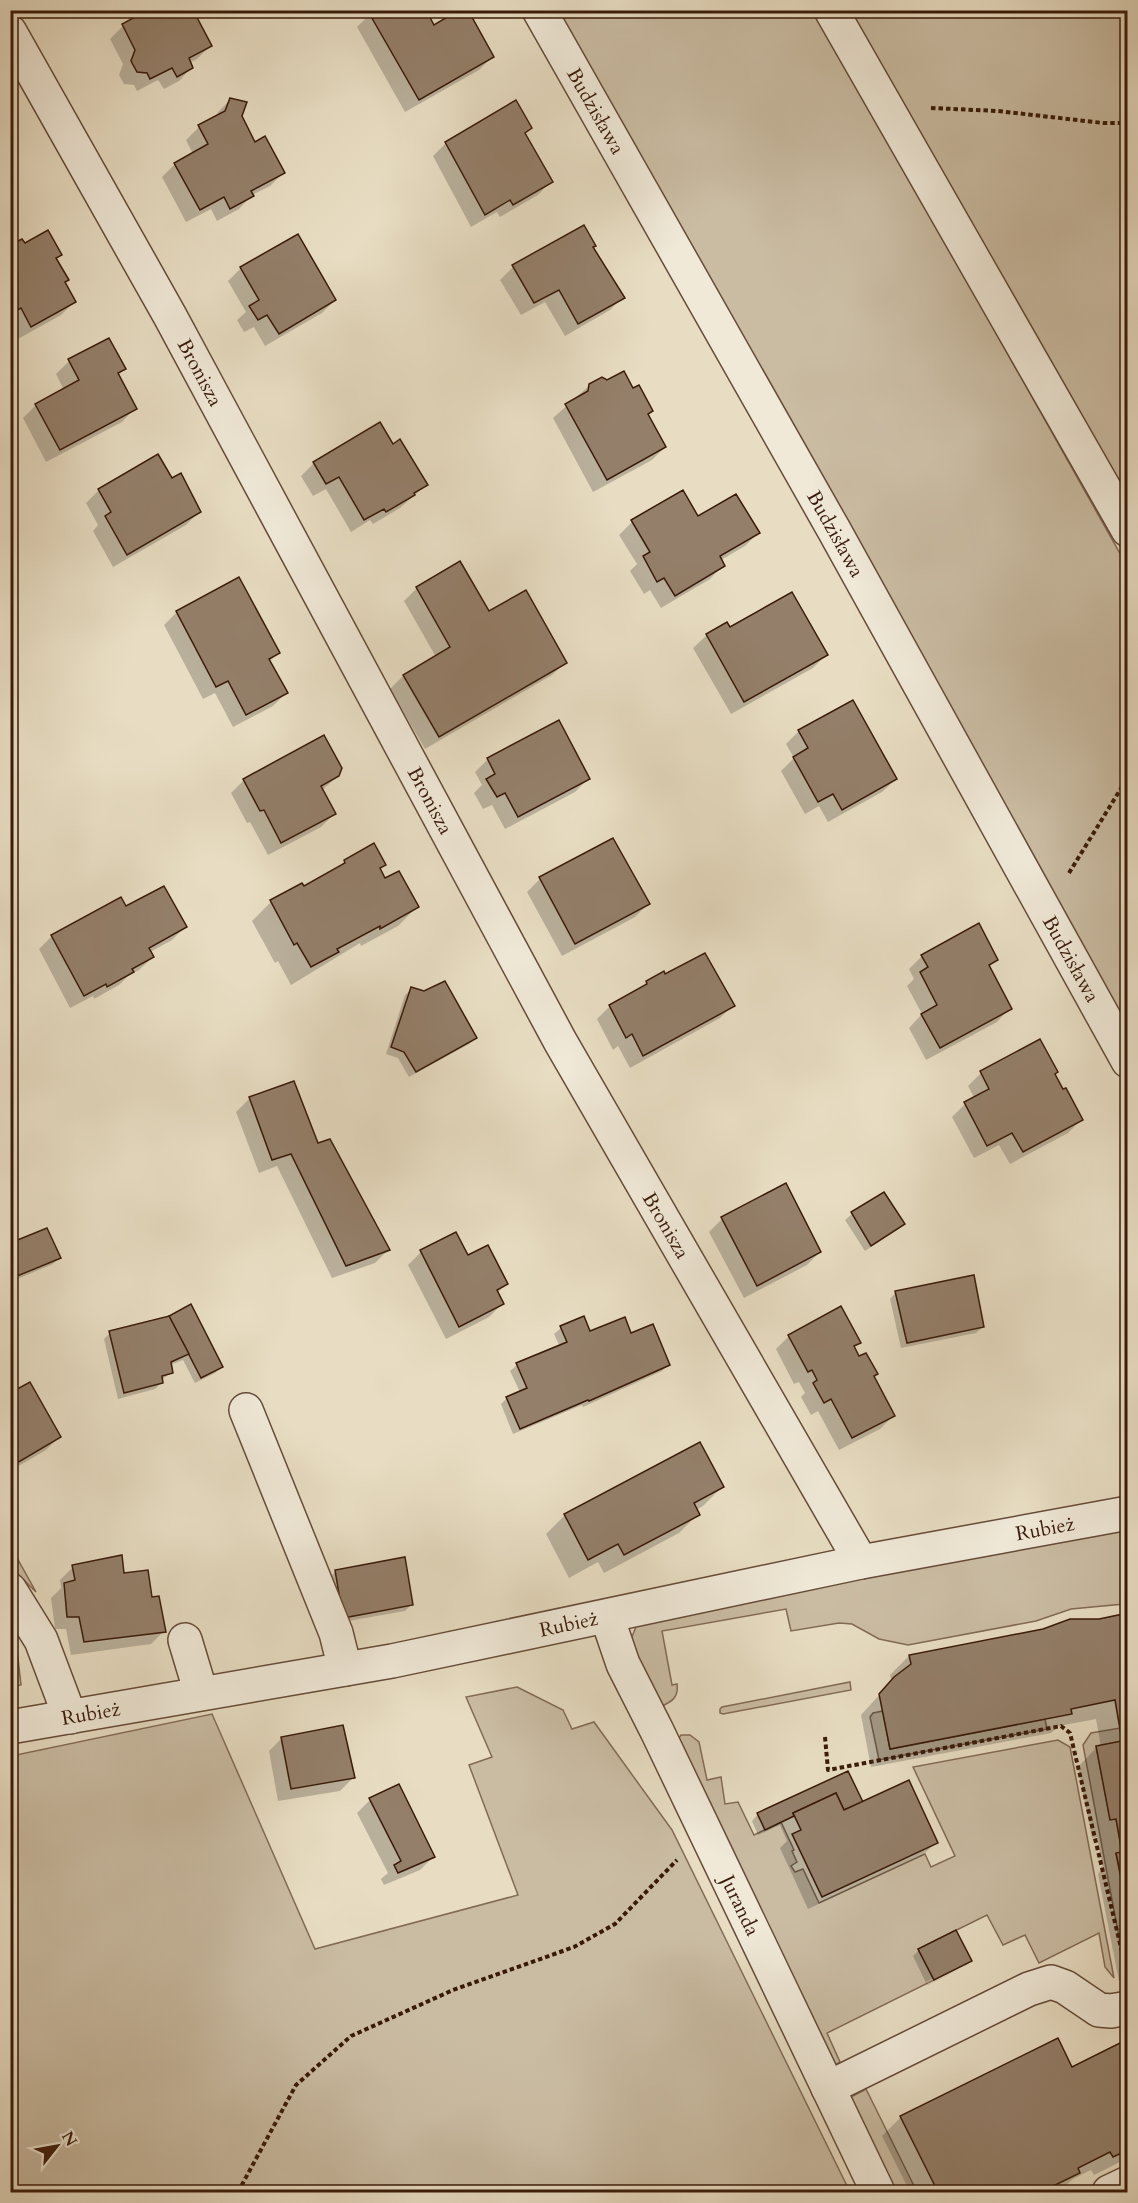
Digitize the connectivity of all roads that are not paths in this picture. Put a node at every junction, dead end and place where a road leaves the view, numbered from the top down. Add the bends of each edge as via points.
1 (538, 10) edge
2 (831, 10) edge
3 (10, 32) edge
4 (1128, 530) edge
5 (1128, 1061) edge
6 (246, 1410) dead end
7 (1128, 1513) edge
8 (861, 1562) junction
9 (10, 1590) edge
10 (607, 1617) junction
11 (185, 1640) dead end
12 (345, 1669) junction
13 (201, 1693) junction
14 (70, 1717) junction
15 (10, 1727) edge
16 (1128, 2008) edge
17 (828, 2088) junction
18 (1128, 2184) edge
19 (878, 2193) edge
20 (1109, 2193) edge

1 - 5 street, Budzisława via 834,530
2 - 4 street
3 - 8 street, Bronisza via 170,316 560,1041
6 - 12 street via 336,1633
7 - 8 street, Rubież
8 - 10 street, Rubież
9 - 14 street via 41,1640
10 - 12 street, Rubież
10 - 17 street, Juranda via 623,1664
11 - 13 street
12 - 13 street, Rubież
13 - 14 street, Rubież
14 - 15 street, Rubież
16 - 17 street via 1099,2010 1051,1982 1029,1989
17 - 19 street, Juranda
18 - 20 street

